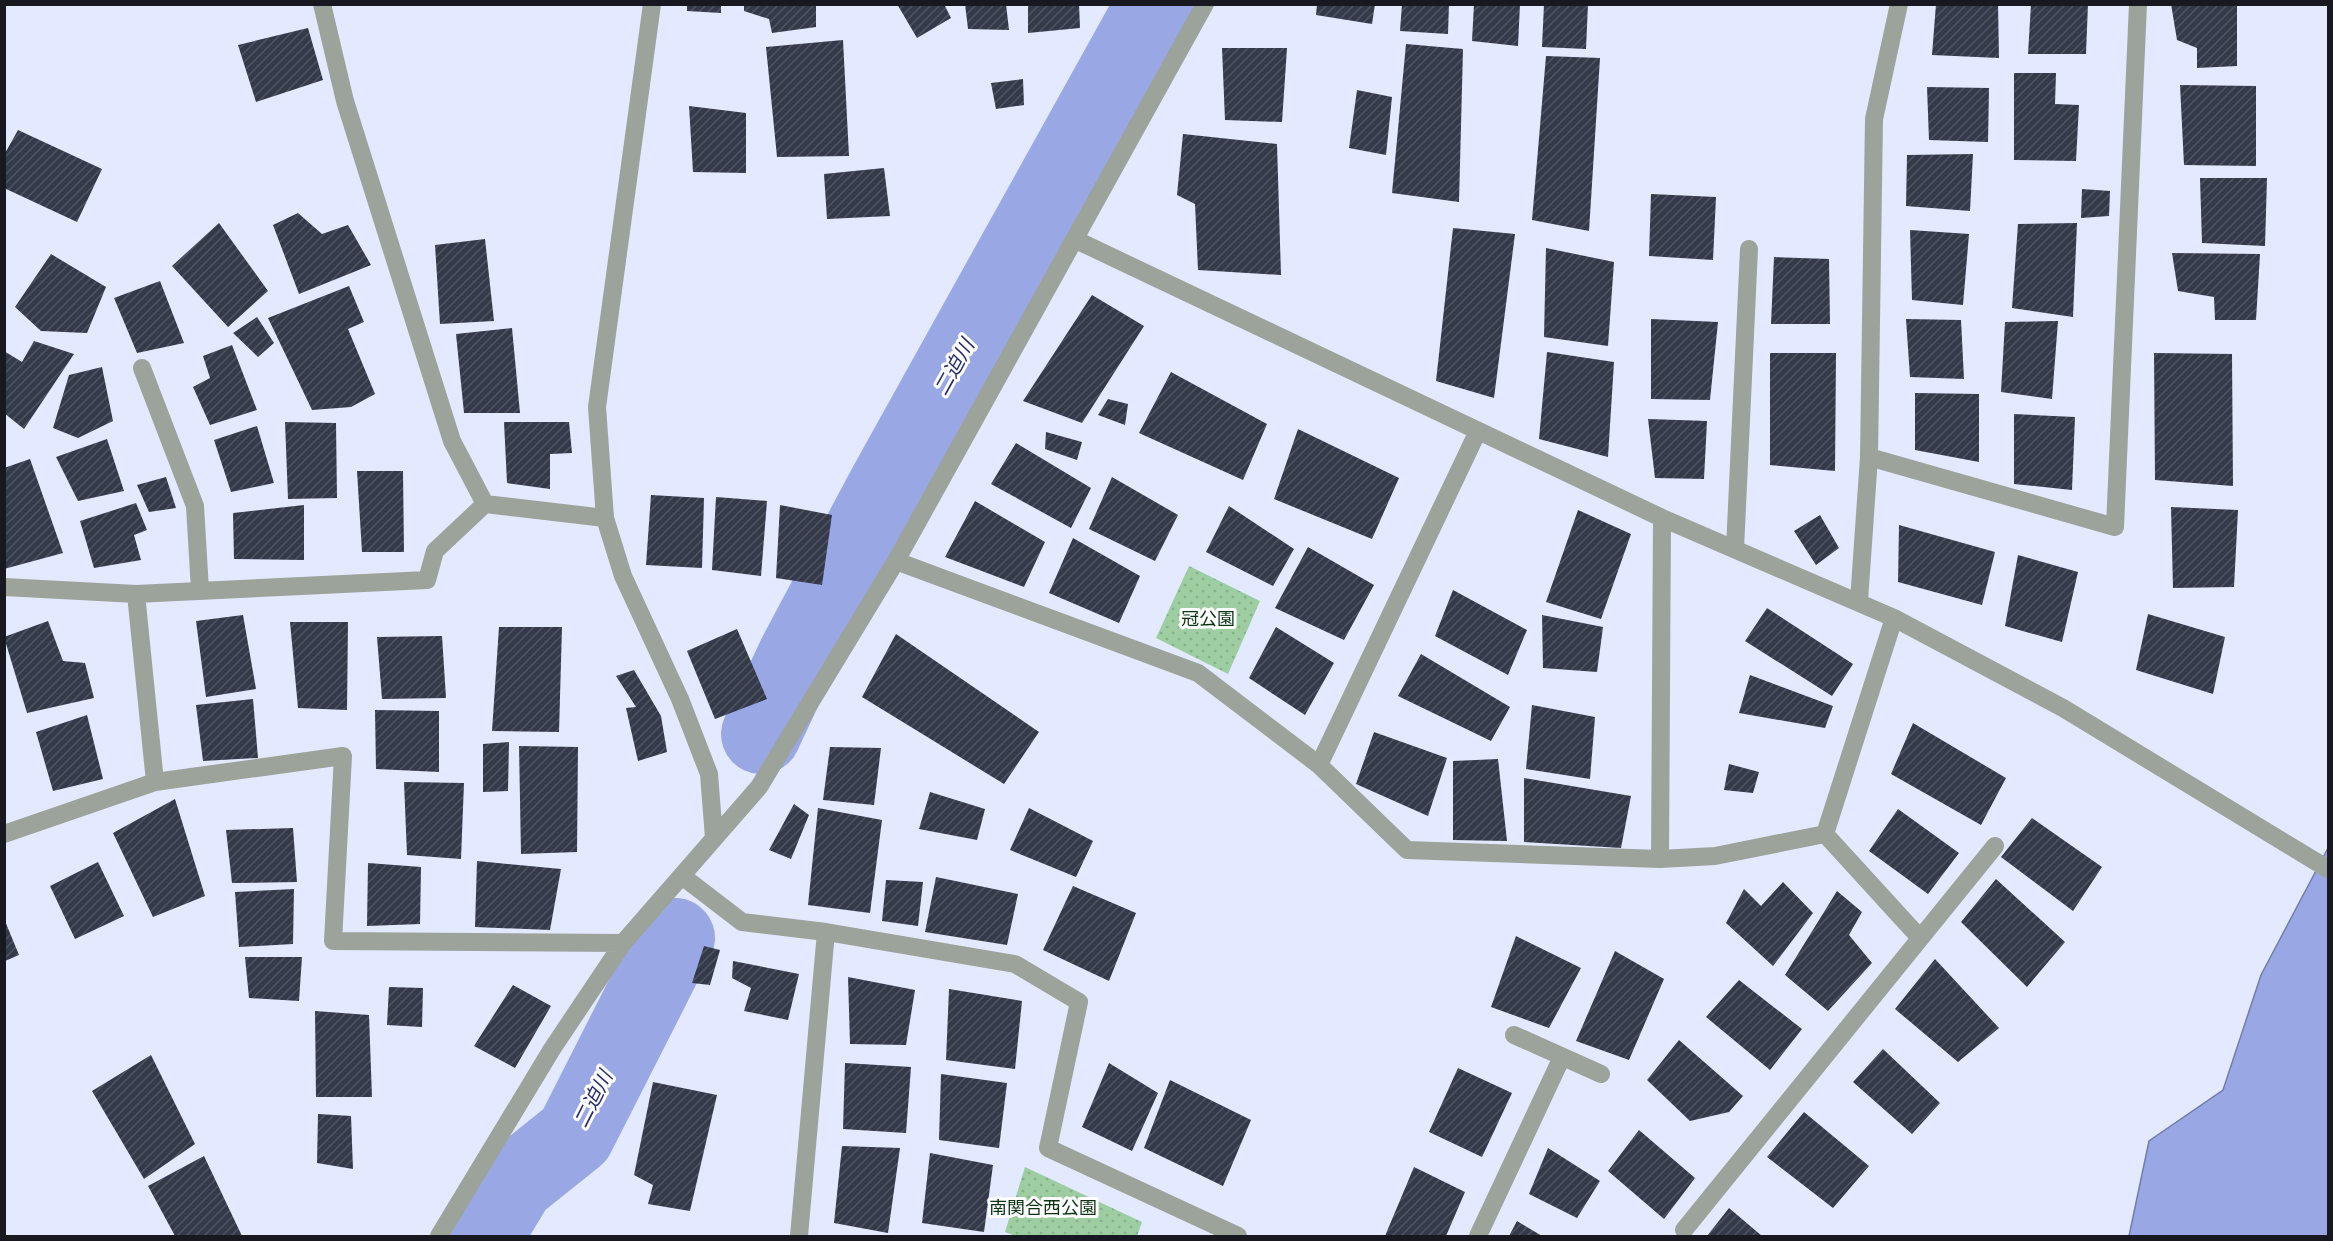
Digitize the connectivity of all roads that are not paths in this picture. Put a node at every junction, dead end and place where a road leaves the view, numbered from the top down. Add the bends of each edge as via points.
1 (322, 4) edge
2 (652, 4) edge
3 (1205, 4) edge
4 (1899, 4) edge
5 (2138, 4) edge
6 (1076, 240) junction
7 (1749, 249) dead end
8 (142, 368) dead end
9 (1478, 431) junction
10 (1869, 457) junction
11 (485, 504) junction
12 (605, 518) junction
13 (1662, 518) junction
14 (1735, 549) junction
15 (896, 561) junction
16 (4, 587) edge
17 (200, 590) junction
18 (136, 594) junction
19 (1859, 601) junction
20 (1894, 618) junction
21 (1319, 765) junction
22 (155, 782) junction
23 (4, 834) edge
24 (1825, 834) junction
25 (714, 838) junction
26 (1995, 846) dead end
27 (1660, 859) junction
28 (2328, 868) edge
29 (682, 876) junction
30 (826, 932) junction
31 (1920, 938) junction
32 (623, 943) junction
33 (1514, 1035) dead end
34 (1562, 1057) junction
35 (1601, 1074) dead end
36 (1684, 1230) dead end
37 (439, 1236) edge
38 (799, 1236) edge
39 (1238, 1236) edge
40 (1478, 1236) edge

1 - 11 street via 345,101 452,441
2 - 12 street via 597,407
3 - 6 street
4 - 10 street via 1874,119
5 - 10 street via 2115,526
6 - 9 street
6 - 15 street
7 - 14 street
8 - 17 street via 195,506
9 - 13 street
9 - 21 street
10 - 19 street
11 - 12 street
11 - 17 street via 435,551 427,580
12 - 25 street via 623,576 680,699 709,774
13 - 14 street
13 - 27 street
14 - 19 street
15 - 21 street via 1198,673
15 - 25 street via 759,787
16 - 18 street
17 - 18 street
18 - 22 street
19 - 20 street
20 - 24 street
20 - 28 street via 2063,708
21 - 27 street via 1407,850
22 - 23 street
22 - 32 street via 343,756 333,941
24 - 27 street via 1715,856
24 - 31 street
25 - 29 street
26 - 31 street
29 - 30 street via 742,922
29 - 32 street
30 - 38 street
30 - 39 street via 1015,964 1078,1002 1048,1148
31 - 36 street
32 - 37 street via 552,1049
33 - 34 street
34 - 35 street
34 - 40 street

